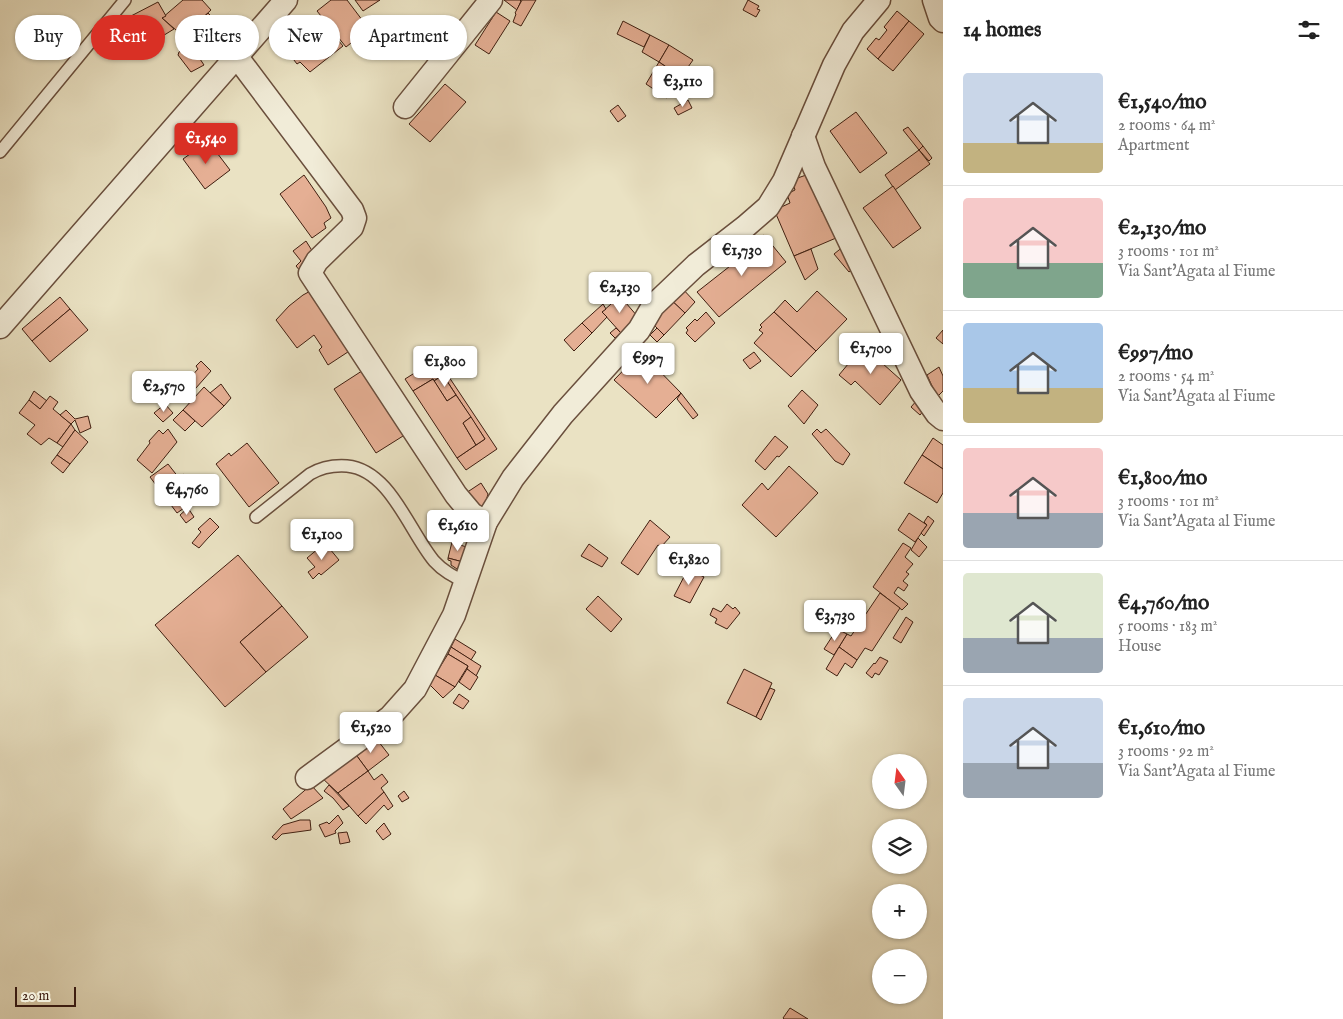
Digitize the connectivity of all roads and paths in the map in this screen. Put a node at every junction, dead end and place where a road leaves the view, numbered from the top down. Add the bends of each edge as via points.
1 (125, 0) edge
2 (286, 0) edge
3 (491, 0) edge
4 (879, 0) edge
5 (934, 0) edge
6 (943, 21) edge
7 (259, 31) edge
8 (234, 60) edge
9 (240, 60) edge
10 (405, 107) dead end
11 (803, 136) junction
12 (0, 152) edge
13 (0, 327) edge
14 (943, 419) edge
15 (256, 517) dead end
16 (486, 522) junction
17 (465, 582) junction
18 (307, 778) dead end

1 - 12 lane
2 - 7 street
3 - 10 street
4 - 11 street via 853,31 838,57
5 - 6 street
8 - 13 street
9 - 16 street via 355,218 352,227 317,260 310,273 456,495 472,514
11 - 14 street via 814,167 921,391
11 - 16 street via 784,181 768,207 696,265 653,306 639,330 532,452
15 - 17 lane via 319,469 334,465 353,466 373,475 386,487 434,560 446,573
16 - 17 street
17 - 18 street via 454,615 415,689 390,716

